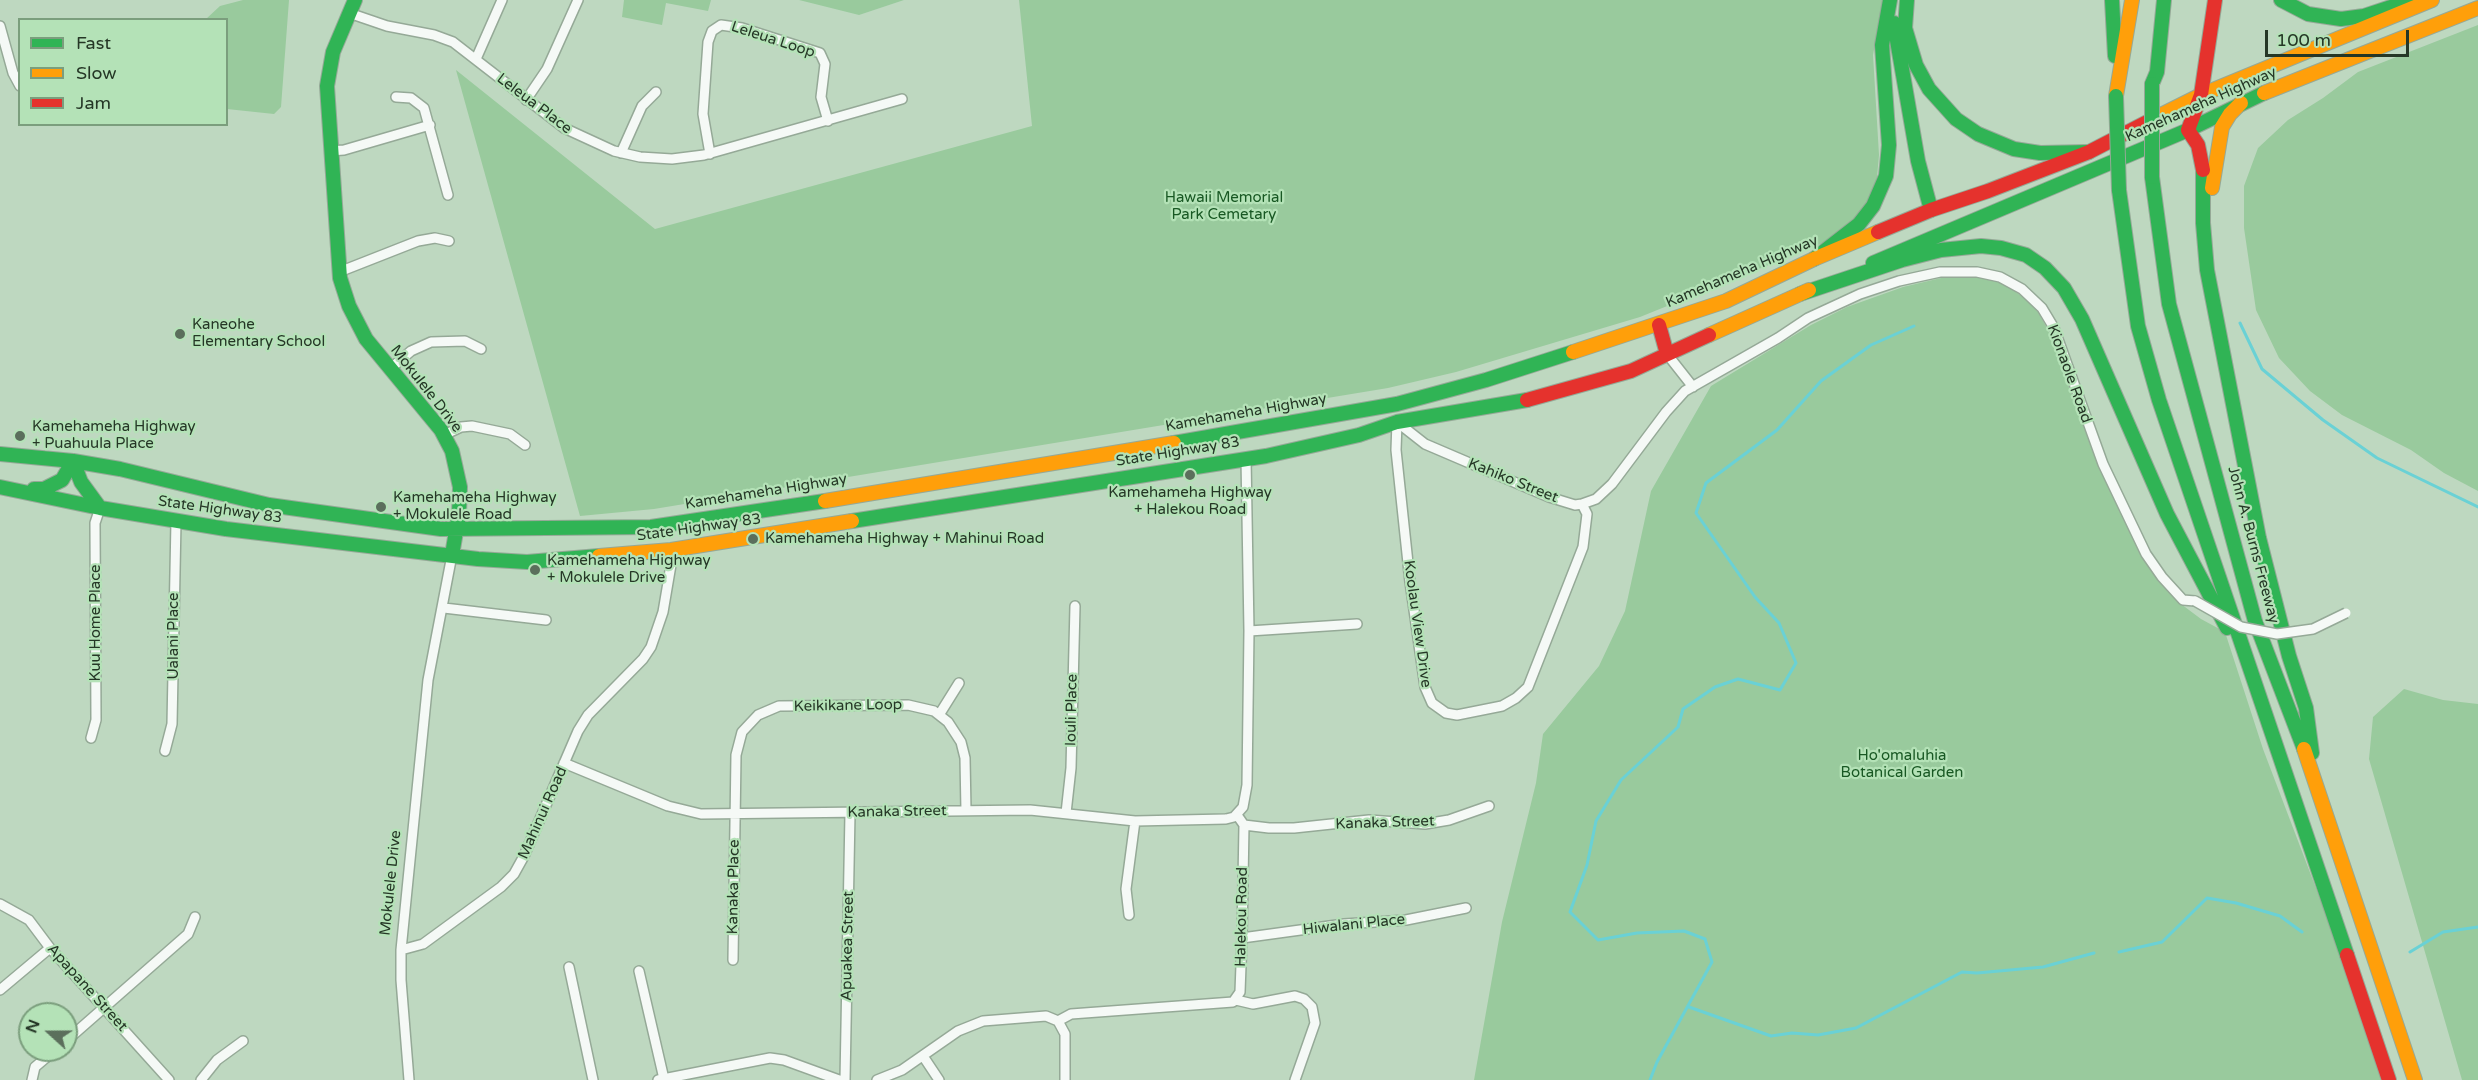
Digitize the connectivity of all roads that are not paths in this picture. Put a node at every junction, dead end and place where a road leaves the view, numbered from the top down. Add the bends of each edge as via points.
1 (502, 0) edge
2 (578, 0) edge
3 (1890, 0) edge
4 (1907, 0) edge
5 (2112, 0) edge
6 (2132, 0) edge
7 (2164, 0) edge
8 (2215, 0) edge
9 (2281, 0) edge
10 (2412, 0) edge
11 (2432, 0) edge
12 (352, 7) edge
13 (2478, 8) edge
14 (1889, 15) junction
15 (0, 26) edge
16 (476, 59) junction
17 (18, 82) edge
18 (656, 92) dead end
19 (2201, 95) junction
20 (2116, 96) junction
21 (396, 97) dead end
22 (902, 99) dead end
23 (525, 100) junction
24 (2241, 103) junction
25 (828, 121) junction
26 (430, 125) junction
27 (2188, 130) junction
28 (330, 151) junction
29 (2089, 152) junction
30 (621, 153) junction
31 (710, 154) junction
32 (448, 195) dead end
33 (1931, 210) junction
34 (1946, 231) junction
35 (449, 241) dead end
36 (1814, 259) junction
37 (2207, 270) junction
38 (339, 272) junction
39 (1800, 294) junction
40 (1659, 326) junction
41 (481, 349) dead end
42 (1667, 354) junction
43 (390, 369) junction
44 (1693, 387) junction
45 (1397, 404) junction
46 (1397, 422) junction
47 (1242, 430) junction
48 (444, 435) junction
49 (525, 445) dead end
50 (0, 454) edge
51 (1246, 458) junction
52 (45, 459) junction
53 (73, 461) junction
54 (1052, 463) junction
55 (52, 486) junction
56 (0, 487) edge
57 (16, 489) junction
58 (1056, 489) junction
59 (1582, 504) junction
60 (100, 508) junction
61 (176, 521) junction
62 (676, 522) junction
63 (457, 529) junction
64 (671, 550) junction
65 (452, 555) junction
66 (1074, 606) dead end
67 (444, 608) junction
68 (2346, 613) dead end
69 (546, 620) dead end
70 (1357, 624) dead end
71 (1249, 631) junction
72 (2253, 678) junction
73 (959, 683) dead end
74 (939, 715) junction
75 (91, 738) dead end
76 (165, 751) dead end
77 (564, 763) junction
78 (2316, 781) junction
79 (1489, 806) dead end
80 (966, 811) junction
81 (850, 813) junction
82 (1066, 813) junction
83 (735, 814) junction
84 (1237, 815) junction
85 (1135, 821) junction
86 (1244, 825) junction
87 (0, 904) edge
88 (1466, 908) dead end
89 (1129, 915) dead end
90 (195, 917) dead end
91 (1242, 938) junction
92 (50, 948) junction
93 (401, 950) junction
94 (733, 960) dead end
95 (569, 967) dead end
96 (639, 971) dead end
97 (0, 990) edge
98 (1236, 1000) junction
99 (105, 1007) junction
100 (1058, 1021) junction
101 (78, 1031) edge
102 (243, 1041) dead end
103 (923, 1056) junction
104 (41, 1062) edge
105 (661, 1079) edge
106 (32, 1080) edge
107 (169, 1080) edge
108 (201, 1080) edge
109 (409, 1080) edge
110 (593, 1080) edge
111 (839, 1080) edge
112 (845, 1080) edge
113 (877, 1080) edge
114 (939, 1080) edge
115 (1065, 1080) edge
116 (1295, 1080) edge
117 (2389, 1080) edge
118 (2415, 1080) edge

1 - 16 street
2 - 23 street via 547,69
3 - 14 main road
4 - 29 main road via 1905,28 1916,65 1929,89 1956,119 1984,137 2014,149
5 - 20 main road
6 - 20 main road
7 - 78 main road, John A. Burns Freeway, bridge via 2157,72 2152,84 2152,177 2169,304 2255,621
8 - 19 main road
9 - 10 main road via 2308,14 2342,19
11 - 19 main road, Kamehameha Highway
12 - 16 street, Leleua Place via 394,28 444,38
12 - 28 main road, Mokulele Drive via 328,75
13 - 24 main road, Kamehameha Highway
14 - 33 main road via 1894,22 1918,161
14 - 36 main road via 1882,45 1889,145 1883,186 1859,224
15 - 17 street
16 - 23 street, Leleua Place
18 - 30 street via 642,106
19 - 27 main road
19 - 29 main road, Kamehameha Highway
20 - 72 main road, bridge via 2119,190 2138,326 2159,400
21 - 26 street via 419,102
22 - 25 street, Leleua Place
23 - 30 street, Leleua Place via 564,128
24 - 27 main road, Kamehameha Highway
24 - 37 main road via 2225,120 2220,134
25 - 31 street, Leleua Place
25 - 31 street, Leleua Loop via 821,97 825,64 820,53 721,25 712,31 708,42 703,114
26 - 28 street
26 - 32 street
27 - 34 main road, Kamehameha Highway
27 - 37 main road via 2198,144 2203,162
28 - 38 main road, Mokulele Drive
29 - 33 main road, Kamehameha Highway
30 - 31 street, Leleua Place via 672,159
33 - 34 main road
33 - 36 main road, Kamehameha Highway
34 - 39 main road, Kamehameha Highway
35 - 38 street via 418,241
36 - 40 main road, Kamehameha Highway via 1726,301
37 - 78 main road via 2259,538 2306,708
38 - 43 main road, Mokulele Drive via 354,318
39 - 42 main road, Kamehameha Highway
39 - 72 main road via 1941,250 2001,248 2026,255 2045,268 2064,288 2082,319 2167,514
40 - 42 main road
40 - 45 main road, Kamehameha Highway
41 - 43 street via 465,341 430,342 411,351
42 - 44 street
42 - 46 main road, Kamehameha Highway via 1631,371 1530,400
43 - 48 main road, Mokulele Drive
44 - 59 street via 1671,404 1612,484
44 - 68 street, Kionaole Road, bridge via 1808,318 1860,294 1940,272 1977,272 2000,277 2022,289 2042,308 2054,328 2103,464 2146,554 2183,600 2195,602 2241,627 2277,634 2313,629
45 - 46 main road
45 - 47 main road, Kamehameha Highway
46 - 51 main road, State Highway 83 via 1359,435
46 - 59 street, Kahiko Street via 1425,444 1549,497
46 - 59 street, Koolau View Drive via 1396,450 1410,582 1426,693 1446,713 1457,715 1502,706 1528,687 1583,547 1587,514
47 - 51 main road
47 - 54 main road, Kamehameha Highway
48 - 49 street via 472,426 510,434
48 - 63 main road, Mokulele Drive via 459,475
50 - 52 main road, Kamehameha Highway
51 - 58 main road, State Highway 83
51 - 71 street
52 - 53 main road, Kamehameha Highway
52 - 55 main road via 52,465
53 - 55 main road via 62,480
53 - 60 main road via 81,482
53 - 63 main road, Kamehameha Highway via 268,505
54 - 58 main road
54 - 62 main road, Kamehameha Highway
55 - 57 main road
56 - 57 main road, State Highway 83
57 - 60 main road, State Highway 83
58 - 64 main road, State Highway 83
60 - 61 main road, State Highway 83
60 - 75 street, Kuu Home Place via 95,523 96,720
61 - 65 main road, State Highway 83
61 - 76 street, Ualani Place via 172,724
62 - 63 main road, Kamehameha Highway via 651,527
62 - 64 main road
63 - 65 main road, Mokulele Drive
64 - 65 main road, State Highway 83 via 527,561
64 - 77 street, Mahinui Road via 663,612 651,646 582,723
65 - 67 street, Mokulele Drive
66 - 82 street, Iouli Place via 1071,768
67 - 69 street
67 - 93 street, Mokulele Drive via 426,694
70 - 71 street
71 - 84 street via 1247,785
72 - 117 main road
73 - 74 street
74 - 80 street via 954,729 963,750
74 - 83 street, Keikikane Loop via 908,705 779,706 765,711 752,719 739,739
77 - 83 street, Kanaka Street via 679,810
77 - 93 street, Mahinui Road via 514,874 423,944
78 - 118 main road, John A. Burns Freeway
79 - 86 street, Kanaka Street via 1425,824 1369,820 1294,828
80 - 81 street, Kanaka Street
80 - 82 street, Kanaka Street
81 - 83 street, Kanaka Street
81 - 112 street, Apuakea Street
82 - 85 street, Kanaka Street
83 - 94 street, Kanaka Place
84 - 85 street, Kanaka Street via 1226,819
84 - 86 street
85 - 89 street via 1126,882
86 - 91 street, Halekou Road
87 - 92 street, Apapane Street via 29,920
88 - 91 street, Hiwalani Place via 1406,921 1344,924
90 - 99 street via 189,934
91 - 98 street, Halekou Road via 1240,992
92 - 97 street
92 - 99 street, Apapane Street
93 - 109 street
95 - 110 street
96 - 105 street
98 - 100 street via 1226,1004 1071,1014
98 - 116 street via 1253,1004 1295,996 1312,1007 1315,1023
99 - 101 street
99 - 107 street, Apapane Street
100 - 103 street via 1046,1016 983,1021 958,1031
100 - 115 street via 1065,1034
102 - 108 street via 217,1060
103 - 113 street via 903,1070
103 - 114 street
104 - 106 street via 35,1067
105 - 111 street via 770,1058

